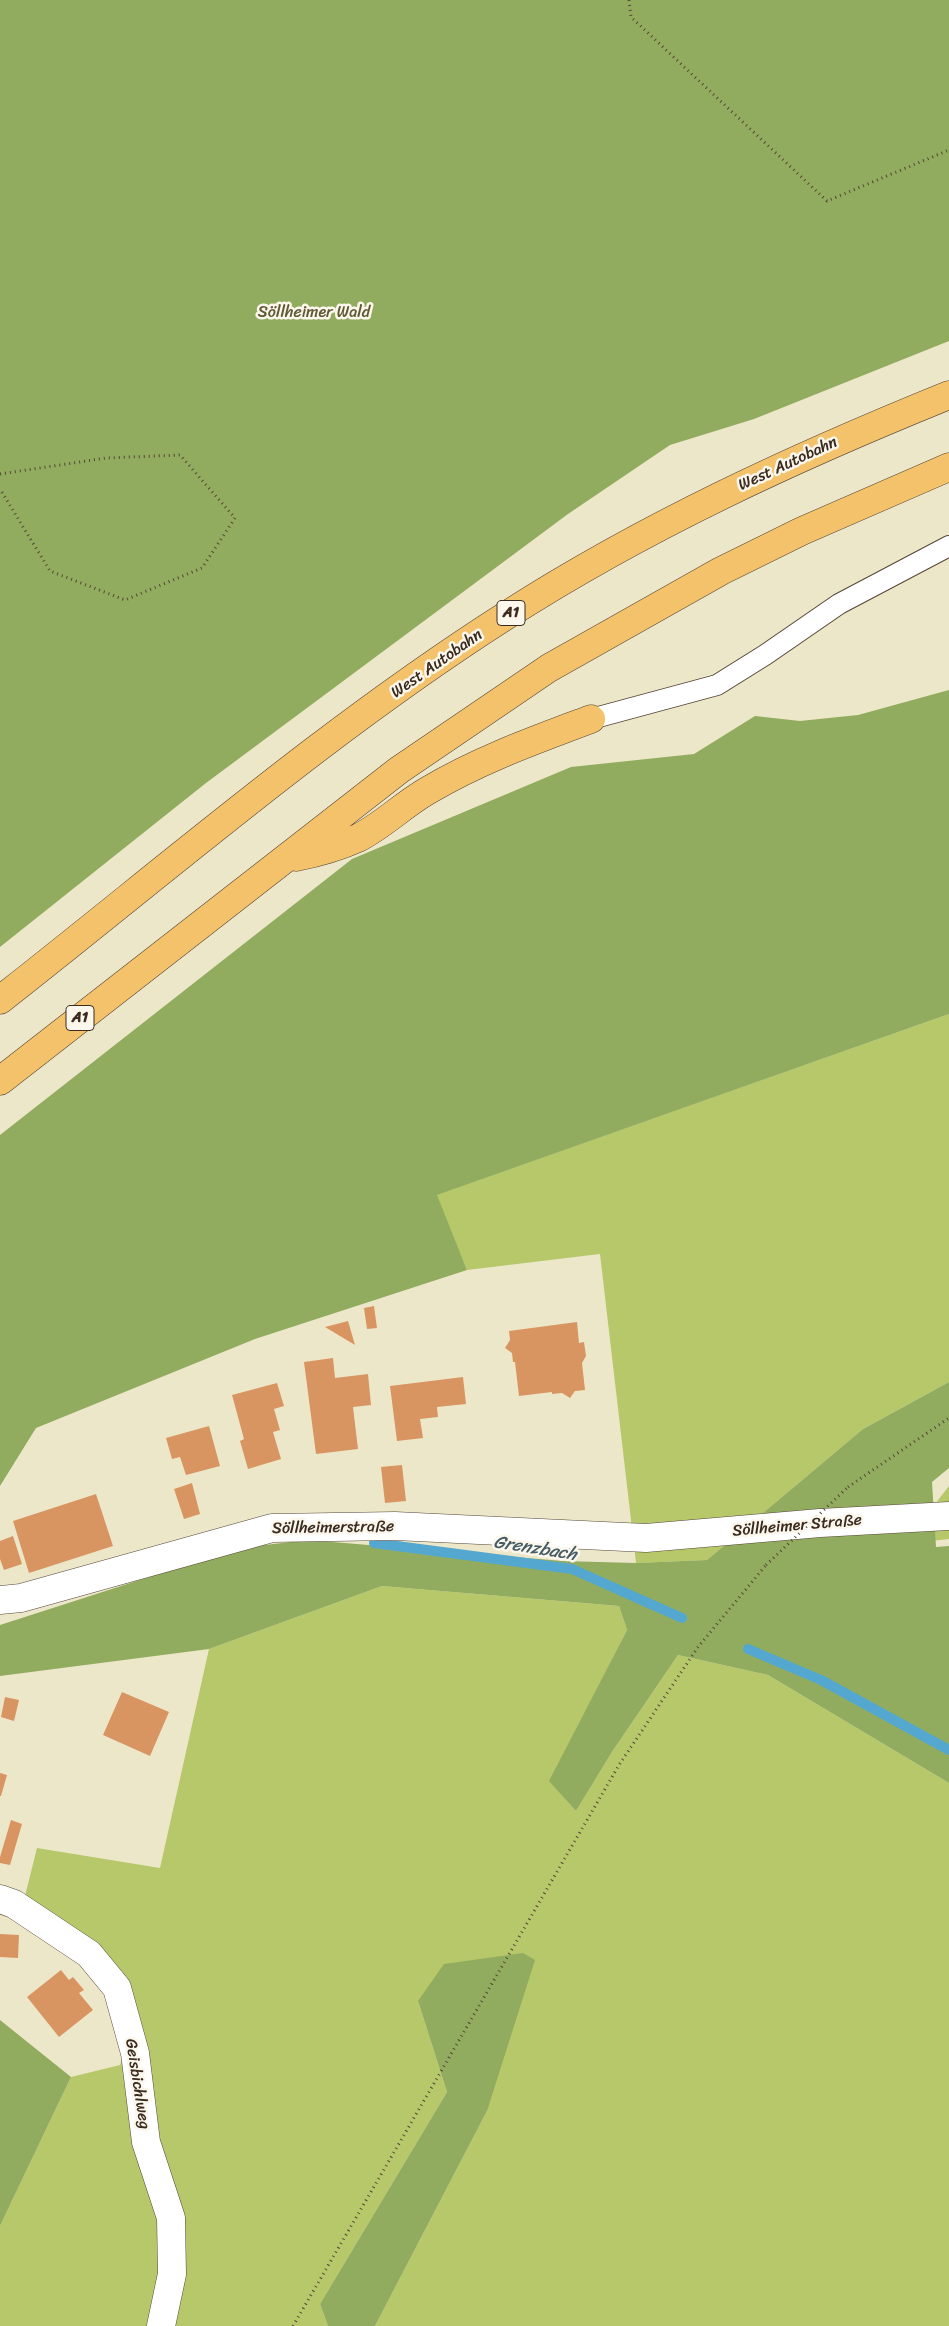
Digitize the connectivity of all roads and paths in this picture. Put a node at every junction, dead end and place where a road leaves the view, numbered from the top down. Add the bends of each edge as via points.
1 (629, 0) edge
2 (949, 150) edge
3 (949, 395) edge
4 (949, 467) edge
5 (0, 474) edge
6 (0, 489) edge
7 (949, 546) edge
8 (591, 719) joint
9 (287, 858) junction
10 (0, 1000) edge
11 (0, 1081) edge
12 (949, 1418) edge
13 (949, 1516) edge
14 (646, 1538) joint
15 (0, 1600) edge
16 (0, 1899) edge
17 (162, 2326) edge
18 (293, 2326) edge

1 - 2 path via 631,16 827,201
3 - 10 highway, West Autobahn / A1 via 752,479 587,566 507,615 346,728
4 - 9 highway, A1 via 802,530 721,570 550,668 399,770
5 - 6 path via 106,458 180,455 235,518 202,568 126,600 50,572
7 - 8 lane via 839,604 717,685
8 - 9 highway via 474,766 427,791 358,837 323,852
9 - 11 highway, A1
12 - 18 path, bridge via 848,1487 766,1565 698,1648 618,1765
13 - 14 street, Söllheimer Straße
14 - 15 street, Söllheimerstraße via 395,1526 272,1528 21,1598
16 - 17 street, Geisbichlweg via 14,1904 89,1954 117,1988 135,2053 146,2142 170,2218 172,2274

